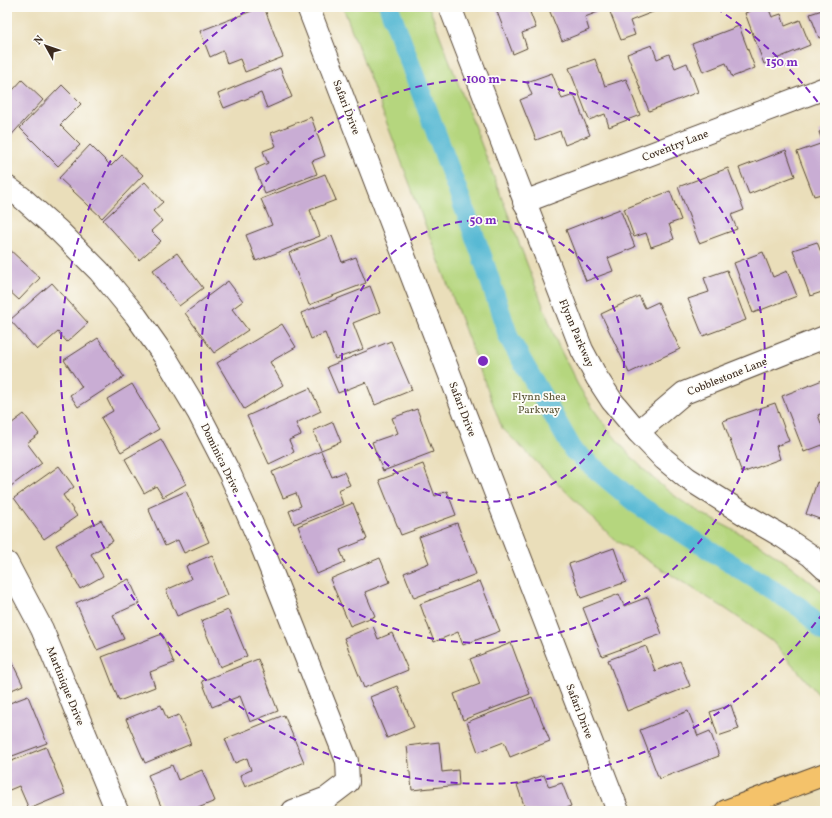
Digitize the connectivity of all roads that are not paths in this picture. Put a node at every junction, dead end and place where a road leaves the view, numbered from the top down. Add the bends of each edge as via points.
1 (308, 7) edge
2 (450, 7) edge
3 (825, 88) edge
4 (7, 187) edge
5 (524, 202) junction
6 (825, 337) edge
7 (638, 432) junction
8 (7, 563) edge
9 (825, 569) edge
10 (825, 774) edge
11 (117, 811) edge
12 (293, 811) edge
13 (618, 811) edge
14 (726, 811) edge

1 - 13 street, Safari Drive
2 - 5 street, Flynn Parkway
3 - 5 street, Coventry Lane
4 - 12 street, Dominica Drive via 59,231 136,316 198,412 230,474 262,547 347,761 348,782 327,798
5 - 7 street, Flynn Parkway via 582,350 612,402
6 - 7 street, Cobblestone Lane via 684,393
7 - 9 street, Flynn Parkway via 687,478 752,520 784,537
8 - 11 street, Martinique Drive via 42,628
10 - 14 main road

